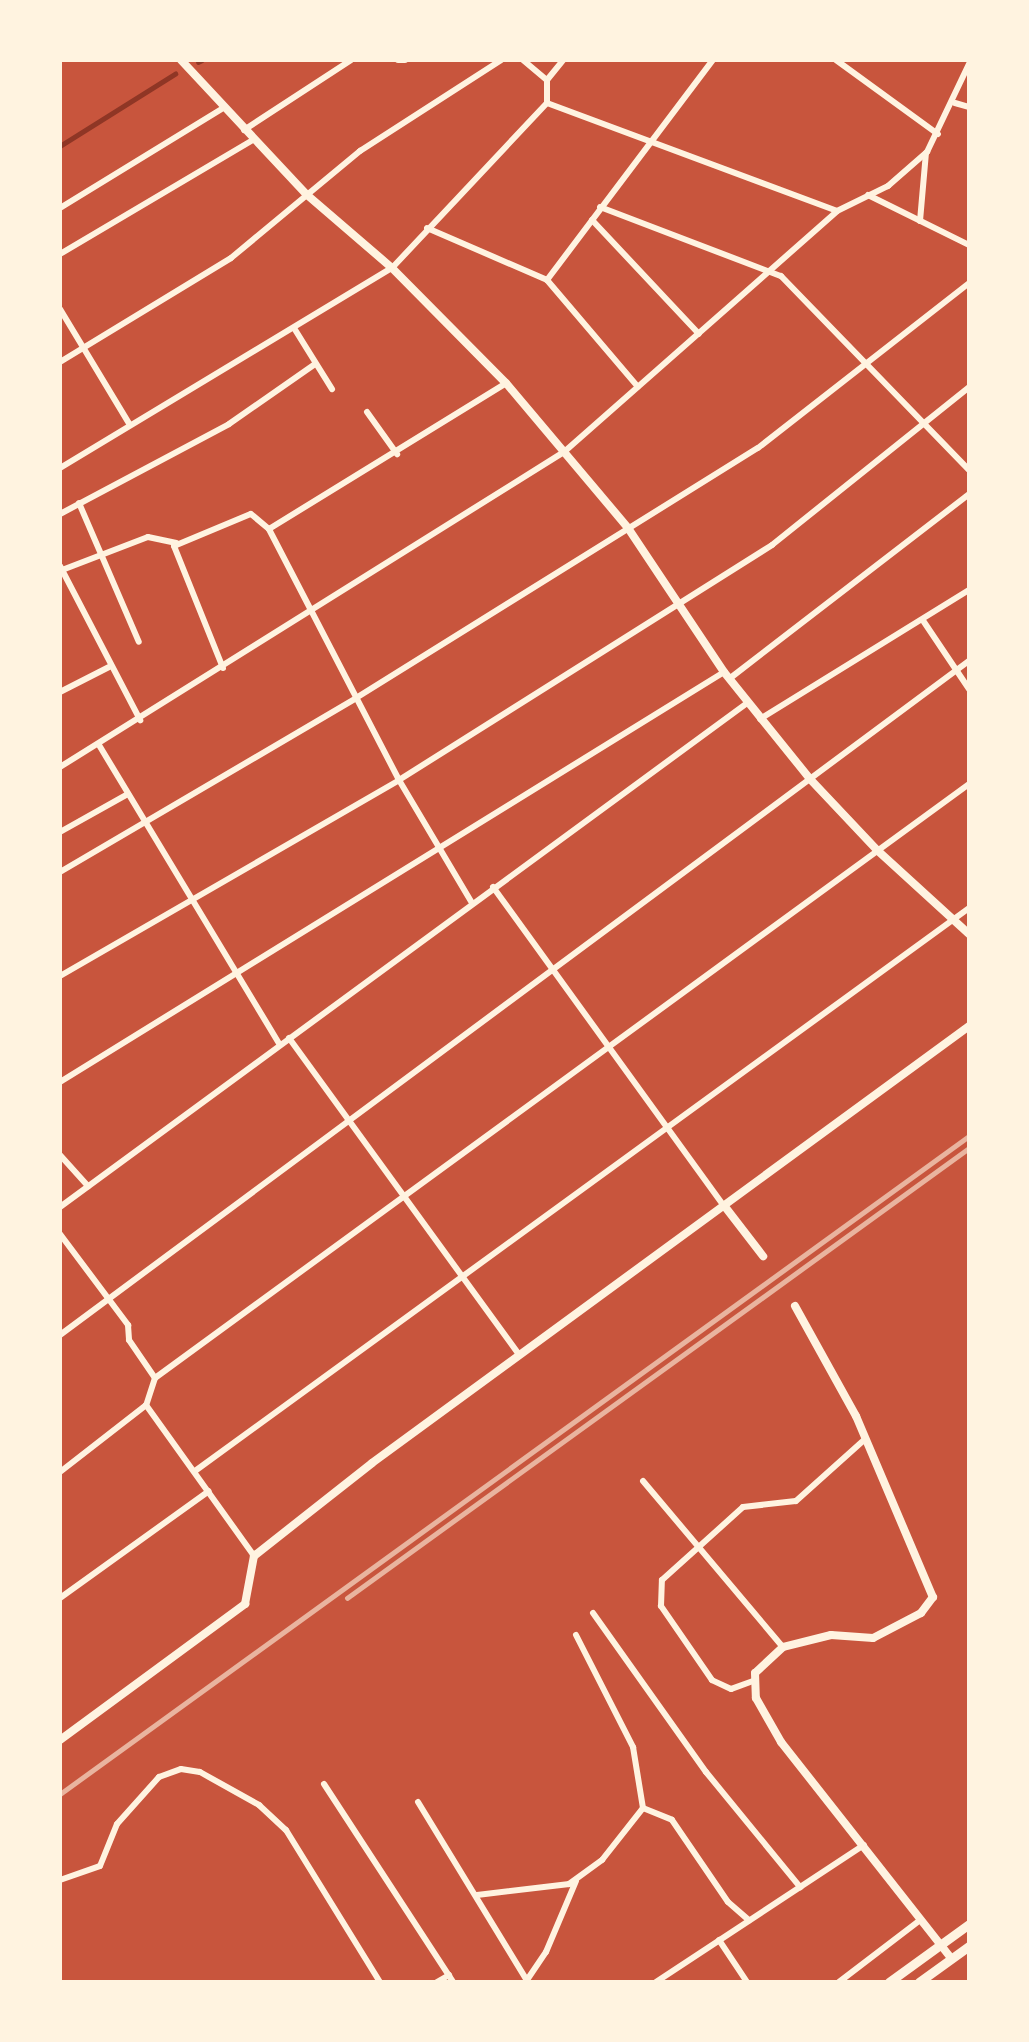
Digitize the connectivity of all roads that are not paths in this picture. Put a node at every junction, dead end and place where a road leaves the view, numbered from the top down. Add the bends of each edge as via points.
1 (181, 60) edge
2 (351, 60) edge
3 (398, 60) edge
4 (405, 60) edge
5 (501, 60) edge
6 (523, 60) edge
7 (563, 60) edge
8 (713, 60) edge
9 (836, 60) edge
10 (969, 64) edge
11 (547, 80) junction
12 (547, 103) junction
13 (955, 103) junction
14 (969, 107) edge
15 (223, 108) junction
16 (243, 130) junction
17 (938, 134) junction
18 (252, 140) junction
19 (652, 144) junction
20 (927, 152) junction
21 (306, 194) junction
22 (868, 195) junction
23 (600, 207) junction
24 (60, 208) edge
25 (837, 211) junction
26 (592, 220) junction
27 (920, 221) junction
28 (427, 228) junction
29 (969, 244) edge
30 (60, 254) edge
31 (392, 268) junction
32 (772, 272) junction
33 (547, 280) junction
34 (969, 283) edge
35 (60, 309) edge
36 (294, 328) junction
37 (699, 334) junction
38 (84, 349) junction
39 (60, 362) edge
40 (315, 364) junction
41 (870, 365) junction
42 (506, 383) junction
43 (638, 387) junction
44 (969, 387) edge
45 (332, 389) dead end
46 (367, 412) dead end
47 (920, 423) junction
48 (130, 425) junction
49 (564, 452) junction
50 (397, 454) junction
51 (60, 468) edge
52 (969, 471) edge
53 (969, 494) edge
54 (80, 503) junction
55 (60, 514) edge
56 (628, 528) junction
57 (269, 529) junction
58 (176, 543) junction
59 (102, 553) junction
60 (62, 573) edge
61 (969, 590) edge
62 (678, 603) junction
63 (310, 614) junction
64 (924, 622) junction
65 (139, 642) dead end
66 (969, 661) edge
67 (109, 667) junction
68 (223, 668) junction
69 (955, 671) junction
70 (727, 676) junction
71 (969, 689) edge
72 (60, 692) edge
73 (356, 698) junction
74 (747, 703) junction
75 (760, 719) junction
76 (140, 720) junction
77 (99, 745) junction
78 (60, 767) edge
79 (810, 779) junction
80 (399, 780) junction
81 (969, 784) edge
82 (128, 794) junction
83 (147, 823) junction
84 (60, 832) edge
85 (877, 850) junction
86 (438, 851) junction
87 (60, 872) edge
88 (493, 887) junction
89 (193, 900) junction
90 (471, 903) junction
91 (969, 908) edge
92 (954, 919) junction
93 (969, 934) edge
94 (554, 971) junction
95 (234, 972) junction
96 (60, 976) edge
97 (969, 1026) edge
98 (289, 1038) junction
99 (280, 1045) junction
100 (611, 1048) junction
101 (60, 1083) edge
102 (346, 1119) junction
103 (668, 1127) junction
104 (60, 1155) edge
105 (88, 1186) junction
106 (404, 1198) junction
107 (60, 1207) edge
108 (726, 1208) junction
109 (60, 1234) edge
110 (763, 1256) dead end
111 (463, 1276) junction
112 (109, 1298) junction
113 (795, 1306) dead end
114 (60, 1335) edge
115 (519, 1355) junction
116 (155, 1378) junction
117 (146, 1405) junction
118 (864, 1440) junction
119 (195, 1471) junction
120 (60, 1472) edge
121 (644, 1481) dead end
122 (209, 1491) junction
123 (698, 1543) junction
124 (254, 1556) junction
125 (60, 1598) edge
126 (593, 1613) dead end
127 (576, 1635) dead end
128 (783, 1647) junction
129 (753, 1681) junction
130 (60, 1740) edge
131 (324, 1784) dead end
132 (418, 1802) dead end
133 (643, 1808) junction
134 (864, 1845) junction
135 (60, 1880) edge
136 (577, 1880) junction
137 (800, 1887) junction
138 (477, 1895) junction
139 (749, 1920) junction
140 (920, 1920) junction
141 (969, 1924) edge
142 (719, 1940) junction
143 (939, 1944) junction
144 (969, 1946) edge
145 (951, 1958) junction
146 (449, 1975) junction
147 (528, 1981) edge
148 (380, 1982) edge
149 (437, 1982) edge
150 (453, 1982) edge
151 (656, 1982) edge
152 (747, 1982) edge
153 (839, 1982) edge
154 (889, 1982) edge
155 (919, 1982) edge

1 - 15 street
2 - 16 street
3 - 4 street
5 - 21 street via 360,151
6 - 11 street
7 - 11 street
8 - 19 street
9 - 17 street
10 - 13 street
11 - 12 street
12 - 19 street
12 - 28 street
13 - 14 street
13 - 17 street
15 - 16 street
15 - 24 street
16 - 18 street
17 - 20 street
18 - 21 street
18 - 30 street
19 - 23 street
19 - 25 street
20 - 22 street via 888,186
20 - 27 street
21 - 31 street
21 - 38 street via 231,258
22 - 25 street
22 - 27 street
23 - 26 street
23 - 32 street
25 - 32 street
26 - 33 street
26 - 37 street
27 - 29 street
28 - 31 street
28 - 33 street
31 - 36 street
31 - 42 street
32 - 37 street
32 - 41 street
33 - 43 street
34 - 41 street
35 - 38 street
36 - 40 street
36 - 48 street
37 - 43 street
38 - 39 street
38 - 48 street
40 - 45 street
40 - 54 street via 229,424
41 - 47 street
41 - 56 street via 758,448
42 - 49 street
42 - 50 street
43 - 49 street
44 - 47 street
46 - 50 street
47 - 52 street
47 - 62 street via 772,545
48 - 51 street
49 - 56 street
49 - 63 street
50 - 57 street
53 - 70 street
54 - 55 street
54 - 59 street
56 - 62 street
56 - 73 street
57 - 58 street via 251,514
57 - 63 street
58 - 59 street via 157,536
58 - 68 street
59 - 60 street
59 - 65 street
60 - 67 street
61 - 64 street
62 - 70 street
62 - 80 street
63 - 68 street
63 - 73 street
64 - 69 street
64 - 75 street via 855,657
66 - 69 street
67 - 72 street
67 - 76 street
68 - 76 street
69 - 71 street
69 - 79 street
70 - 74 street
70 - 86 street
73 - 80 street
73 - 83 street
74 - 75 street
74 - 88 street
75 - 79 street
76 - 77 street
77 - 78 street
77 - 82 street
79 - 85 street
79 - 94 street
80 - 86 street
80 - 89 street
81 - 85 street
82 - 83 street
82 - 84 street
83 - 87 street
83 - 89 street
85 - 92 street
85 - 100 street
86 - 90 street
86 - 95 street
88 - 90 street
88 - 94 street
89 - 95 street
89 - 96 street
90 - 98 street
91 - 92 street
92 - 93 street
92 - 103 street
94 - 100 street
94 - 102 street
95 - 99 street
95 - 101 street
97 - 108 street
98 - 99 street
98 - 102 street
99 - 105 street
100 - 103 street
100 - 106 street
102 - 106 street
102 - 112 street
103 - 108 street
103 - 111 street
104 - 105 street
105 - 107 street
106 - 111 street
106 - 116 street
108 - 110 street
108 - 115 street
109 - 112 street
111 - 115 street
111 - 119 street
112 - 114 street
112 - 116 street
113 - 118 street via 831,1364
115 - 124 street
116 - 117 street
117 - 119 street
117 - 120 street
118 - 123 street via 796,1501 743,1508
118 - 128 street via 933,1597 921,1613 873,1638 831,1635
119 - 122 street
121 - 123 street
122 - 124 street
122 - 125 street
123 - 128 street
123 - 129 street via 662,1580 661,1606 712,1680 731,1689
124 - 130 street via 244,1604
126 - 137 street via 706,1772
127 - 133 street via 633,1747
128 - 129 street via 759,1665
129 - 134 street via 781,1742
131 - 146 street
132 - 138 street
133 - 136 street via 602,1860
133 - 139 street via 672,1820 728,1902
134 - 137 street
134 - 140 street
135 - 148 street via 100,1866 117,1824 159,1777 181,1769 200,1772 259,1805 286,1830
136 - 138 street
136 - 147 street via 546,1952
137 - 139 street
138 - 147 street
139 - 142 street
140 - 143 street
140 - 153 street
141 - 143 main road
142 - 151 street
142 - 152 street
143 - 145 street
143 - 154 main road
144 - 145 main road
145 - 155 main road
146 - 149 street
146 - 150 street

